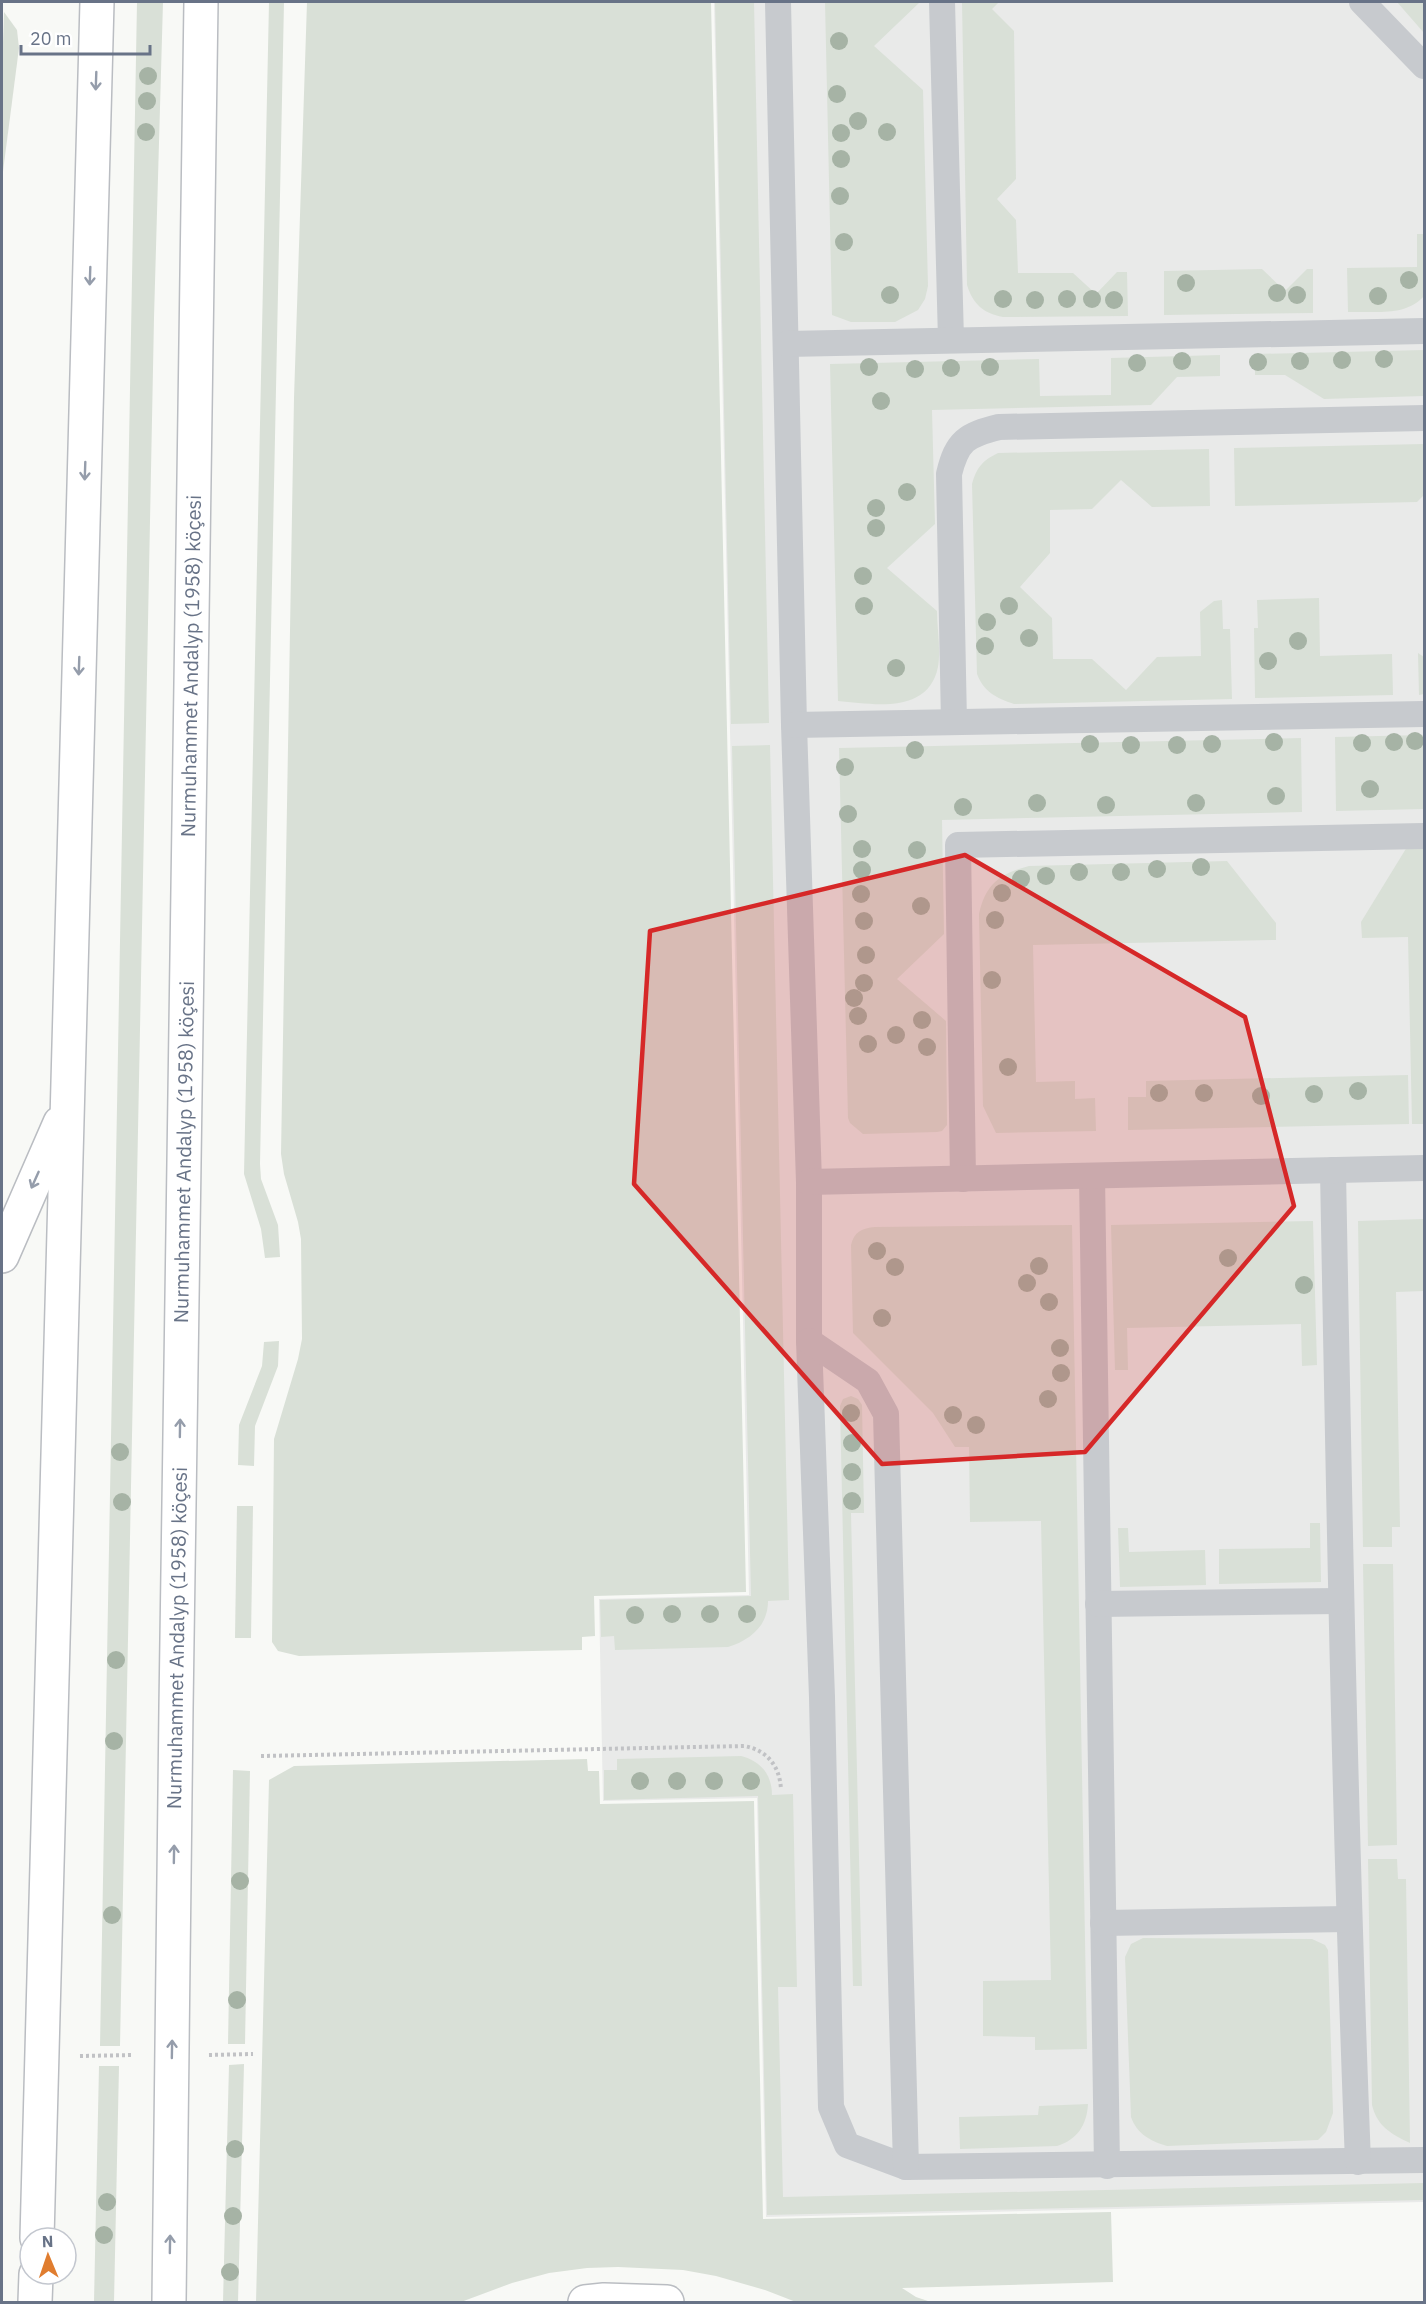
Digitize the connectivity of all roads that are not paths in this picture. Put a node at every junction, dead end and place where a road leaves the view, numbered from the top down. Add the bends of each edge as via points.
1 (97, 2) edge
2 (201, 2) edge
3 (778, 2) edge
4 (942, 2) edge
5 (1362, 2) edge
6 (1425, 66) edge
7 (1425, 331) edge
8 (951, 340) junction
9 (787, 344) junction
10 (1425, 418) edge
11 (1425, 714) edge
12 (954, 722) junction
13 (794, 725) junction
14 (1425, 836) edge
15 (67, 1107) junction
16 (1425, 1168) edge
17 (1334, 1170) junction
18 (1092, 1176) junction
19 (963, 1179) junction
20 (809, 1182) junction
21 (2, 1256) edge
22 (809, 1341) junction
23 (1340, 1602) junction
24 (1098, 1604) junction
25 (1348, 1919) junction
26 (1103, 1923) junction
27 (1425, 2160) edge
28 (1358, 2162) junction
29 (1107, 2166) junction
30 (906, 2167) junction
31 (37, 2226) edge
32 (36, 2286) edge
33 (35, 2302) edge
34 (169, 2302) edge
35 (585, 2302) edge
36 (667, 2302) edge

1 -> 15 main road
34 -> 2 main road, Nurmuhammet Andalyp (1958) köçesi
3 - 9 lane
4 - 8 lane
5 - 6 lane
7 - 8 lane
8 - 9 lane
9 - 13 lane
10 - 12 lane via 999,427 976,433 962,442 953,456 949,474
11 - 12 lane
12 - 13 lane
13 - 20 lane
14 - 19 lane via 958,845
15 -> 21 main road
15 - 31 main road
16 - 17 lane
17 - 18 lane
17 - 23 lane
18 - 19 lane
18 - 24 lane
19 - 20 lane
20 - 22 lane
22 - 30 lane via 868,1382 886,1414
22 - 30 lane via 831,2107 847,2145
23 - 24 lane
23 - 25 lane
24 - 26 lane
25 - 26 lane
25 - 28 lane
26 - 29 lane
27 - 28 lane
28 - 29 lane
29 - 30 lane
32 - 33 main road
35 - 36 main road

